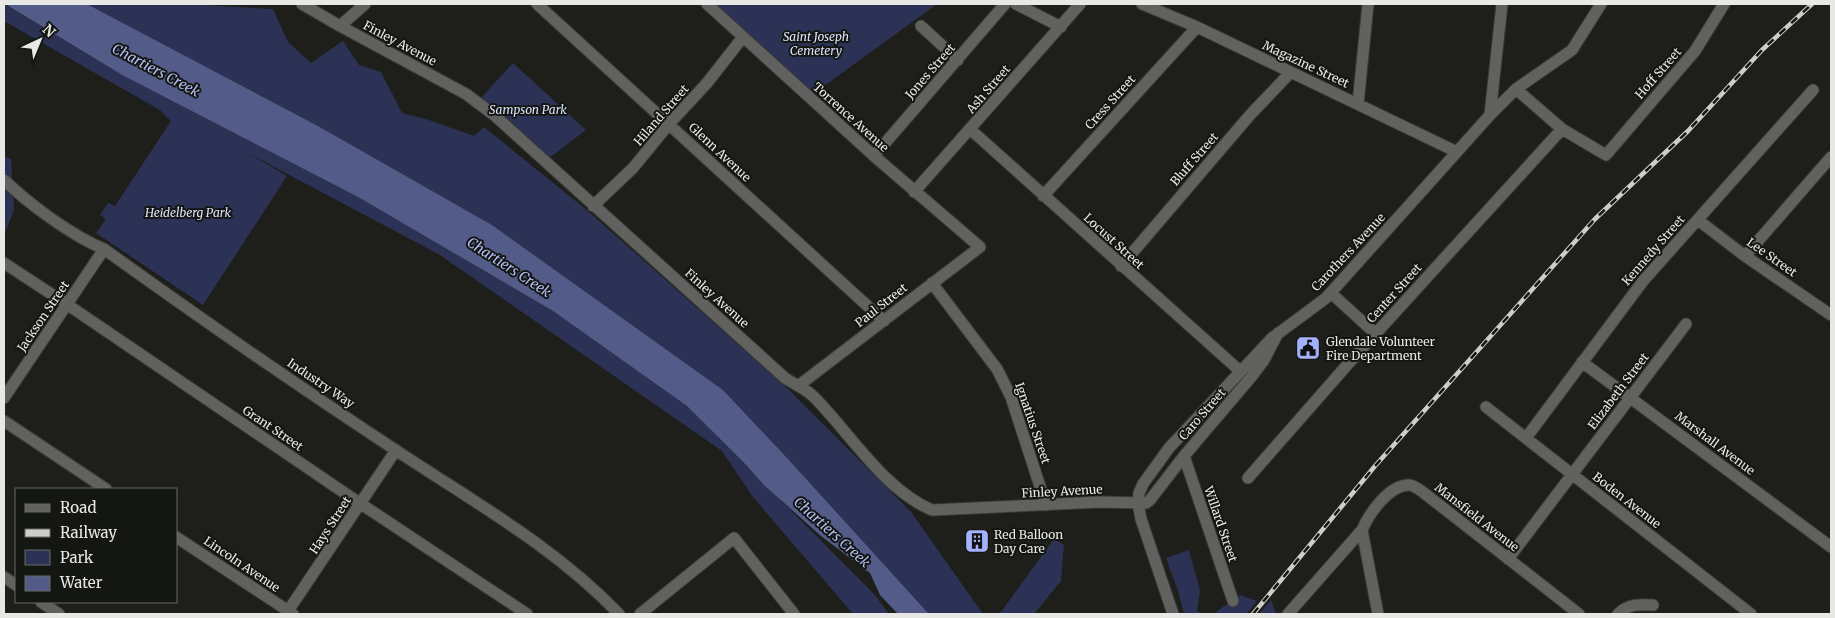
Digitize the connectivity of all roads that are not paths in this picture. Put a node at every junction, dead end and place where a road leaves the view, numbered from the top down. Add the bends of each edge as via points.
1 (302, 4) edge
2 (365, 4) edge
3 (537, 4) edge
4 (707, 4) edge
5 (1005, 4) edge
6 (1016, 4) edge
7 (1080, 4) edge
8 (1142, 4) edge
9 (1368, 4) edge
10 (1502, 4) edge
11 (1601, 4) edge
12 (1724, 4) edge
13 (340, 26) junction
14 (921, 26) dead end
15 (1061, 27) junction
16 (1197, 27) junction
17 (743, 37) junction
18 (958, 60) junction
19 (1290, 73) junction
20 (1516, 89) junction
21 (1813, 90) dead end
22 (1358, 104) junction
23 (1490, 115) junction
24 (669, 124) junction
25 (1562, 129) junction
26 (971, 130) junction
27 (1457, 152) junction
28 (874, 156) junction
29 (1831, 157) edge
30 (4, 180) edge
31 (914, 192) junction
32 (1043, 196) junction
33 (593, 206) junction
34 (1698, 220) junction
35 (980, 247) joint
36 (104, 249) junction
37 (1745, 256) junction
38 (4, 263) edge
39 (1121, 266) junction
40 (932, 283) junction
41 (1331, 293) junction
42 (68, 305) junction
43 (1831, 315) edge
44 (884, 321) junction
45 (1686, 324) dead end
46 (1278, 333) junction
47 (1376, 334) junction
48 (1582, 362) junction
49 (1240, 371) junction
50 (798, 386) junction
51 (1630, 397) junction
52 (4, 398) edge
53 (1486, 407) dead end
54 (4, 421) edge
55 (1526, 438) junction
56 (396, 450) junction
57 (1184, 456) junction
58 (1573, 475) junction
59 (1248, 478) dead end
60 (104, 488) edge
61 (1138, 503) junction
62 (360, 504) junction
63 (1046, 505) junction
64 (1362, 530) junction
65 (178, 538) edge
66 (1831, 547) edge
67 (1508, 559) junction
68 (4, 577) edge
69 (15, 584) edge
70 (1233, 601) dead end
71 (42, 603) edge
72 (1652, 605) dead end
73 (1375, 612) edge
74 (289, 613) edge
75 (59, 614) edge
76 (527, 614) edge
77 (619, 614) edge
78 (640, 614) edge
79 (794, 614) edge
80 (1173, 614) edge
81 (1288, 614) edge
82 (1579, 614) edge
83 (1618, 614) edge
84 (1751, 614) edge

1 - 13 street, Finley Avenue
2 - 13 street
3 - 24 street, Glenn Avenue
4 - 17 street, Torrence Avenue
5 - 18 street, Jones Street
6 - 15 street
7 - 15 street, Ash Street
8 - 16 street, Magazine Street
9 - 22 street
10 - 23 street
11 - 20 street, Carothers Avenue via 1572,50
12 - 25 street, Hoff Street via 1695,51 1606,155
13 - 33 street, Finley Avenue via 466,94 494,115
14 - 18 street
15 - 26 street, Ash Street
16 - 19 street, Magazine Street
16 - 32 street, Cress Street
17 - 24 street, Hiland Street
17 - 28 street, Torrence Avenue
18 - 28 street, Jones Street
19 - 22 street, Magazine Street
19 - 39 street, Bluff Street
20 - 23 street, Carothers Avenue
20 - 25 street
21 - 34 street, Kennedy Street
22 - 27 street, Magazine Street
23 - 27 street, Carothers Avenue
24 - 33 street, Hiland Street via 633,168
24 - 44 street, Glenn Avenue
25 - 47 street, Center Street
26 - 31 street, Ash Street
26 - 32 street, Locust Street
27 - 41 street, Carothers Avenue
28 - 31 street, Torrence Avenue
29 - 37 street
30 - 36 street, Industry Way via 18,194 89,243
31 - 35 street, Torrence Avenue
32 - 39 street, Locust Street
33 - 50 street, Finley Avenue via 785,378
34 - 37 street, Lee Street
34 - 48 street, Kennedy Street via 1643,281
35 - 40 street, Paul Street
36 - 42 street, Jackson Street
36 - 56 street, Industry Way
37 - 43 street, Lee Street
38 - 42 street, Grant Street
39 - 49 street, Locust Street
40 - 44 street, Paul Street
40 - 63 street, Ignatius Street via 997,369 1011,397
41 - 46 street, Carothers Avenue
41 - 47 street
42 - 52 street, Jackson Street
42 - 62 street, Grant Street
44 - 50 street, Paul Street
45 - 51 street, Elizabeth Street
46 - 49 street, Carothers Avenue
46 - 57 street, Caro Street via 1252,376
47 - 59 street, Center Street
48 - 51 street, Marshall Avenue
48 - 55 street, Kennedy Street
49 - 61 street, Carothers Avenue via 1169,448 1143,484
50 - 63 street, Finley Avenue via 812,395 896,487 919,504 932,510
51 - 58 street, Elizabeth Street
51 - 66 street, Marshall Avenue
53 - 55 street, Boden Avenue
54 - 60 street
55 - 58 street, Boden Avenue
56 - 62 street, Hays Street
56 - 77 street, Industry Way via 540,544
57 - 61 street, Caro Street via 1150,500
57 - 70 street, Willard Street
58 - 67 street, Elizabeth Street
58 - 84 street, Boden Avenue
61 - 63 street, Finley Avenue
61 - 80 street
62 - 74 street, Hays Street
62 - 76 street, Grant Street
64 - 67 street, Mansfield Avenue via 1381,501 1409,485 1416,487
64 - 73 street
64 - 81 street
65 - 74 street, Lincoln Avenue
67 - 82 street, Mansfield Avenue
68 - 69 street
71 - 75 street
72 - 83 street via 1637,604
78 - 79 street via 734,538

